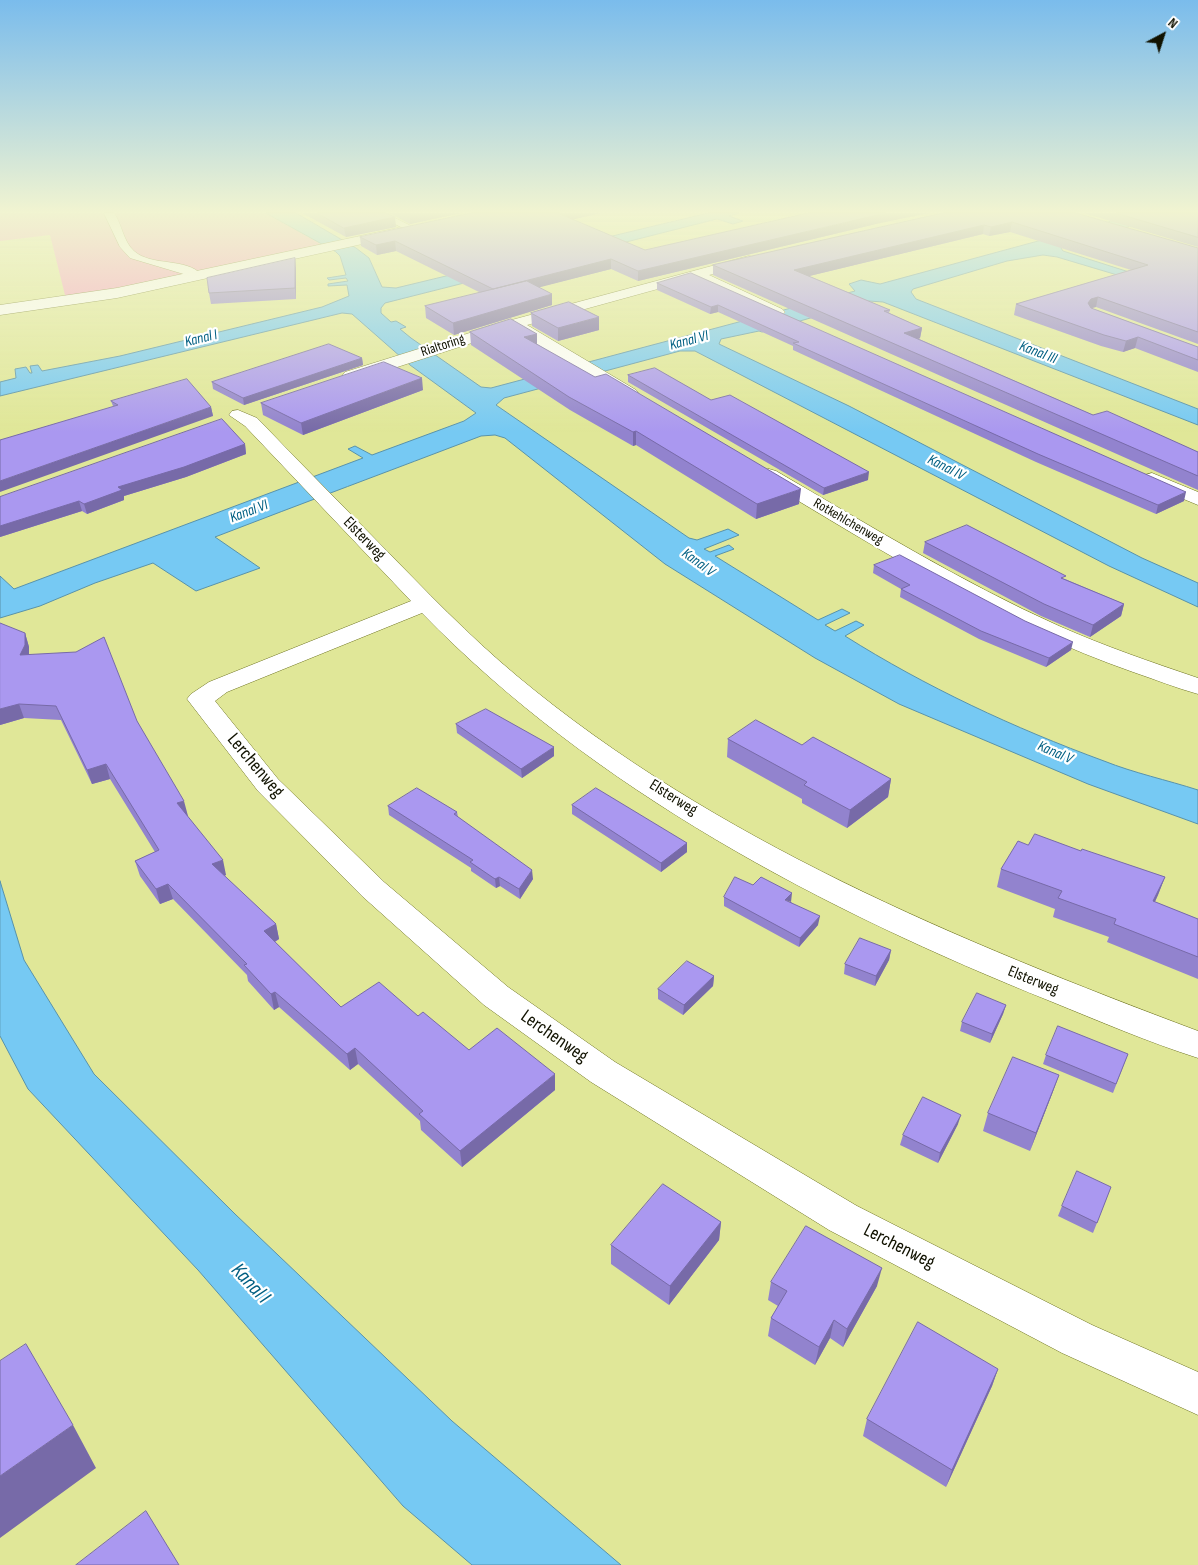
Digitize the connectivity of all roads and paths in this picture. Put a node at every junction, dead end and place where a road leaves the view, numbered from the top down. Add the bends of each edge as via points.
1 (145, 286) edge
2 (651, 286) edge
3 (720, 286) edge
4 (0, 310) edge
5 (794, 319) edge
6 (514, 324) junction
7 (339, 380) edge
8 (650, 406) edge
9 (256, 409) dead end
10 (751, 465) edge
11 (1135, 471) edge
12 (1198, 499) edge
13 (426, 603) junction
14 (1198, 686) edge
15 (1198, 1045) edge
16 (1198, 1394) edge

1 - 4 street
2 - 6 street, Rialtoring
3 - 5 street
6 - 7 street, Rialtoring
6 - 8 street
9 - 13 street, Elsterweg via 230,418 251,422
10 - 14 street, Rotkehlchenweg via 903,554 1032,623
11 - 12 street
13 - 15 street, Elsterweg via 528,698 634,773 726,830 802,873 955,948 1048,988
13 - 16 street, Lerchenweg via 218,687 200,699 268,785 373,889 496,996 603,1072 843,1218 1077,1339

